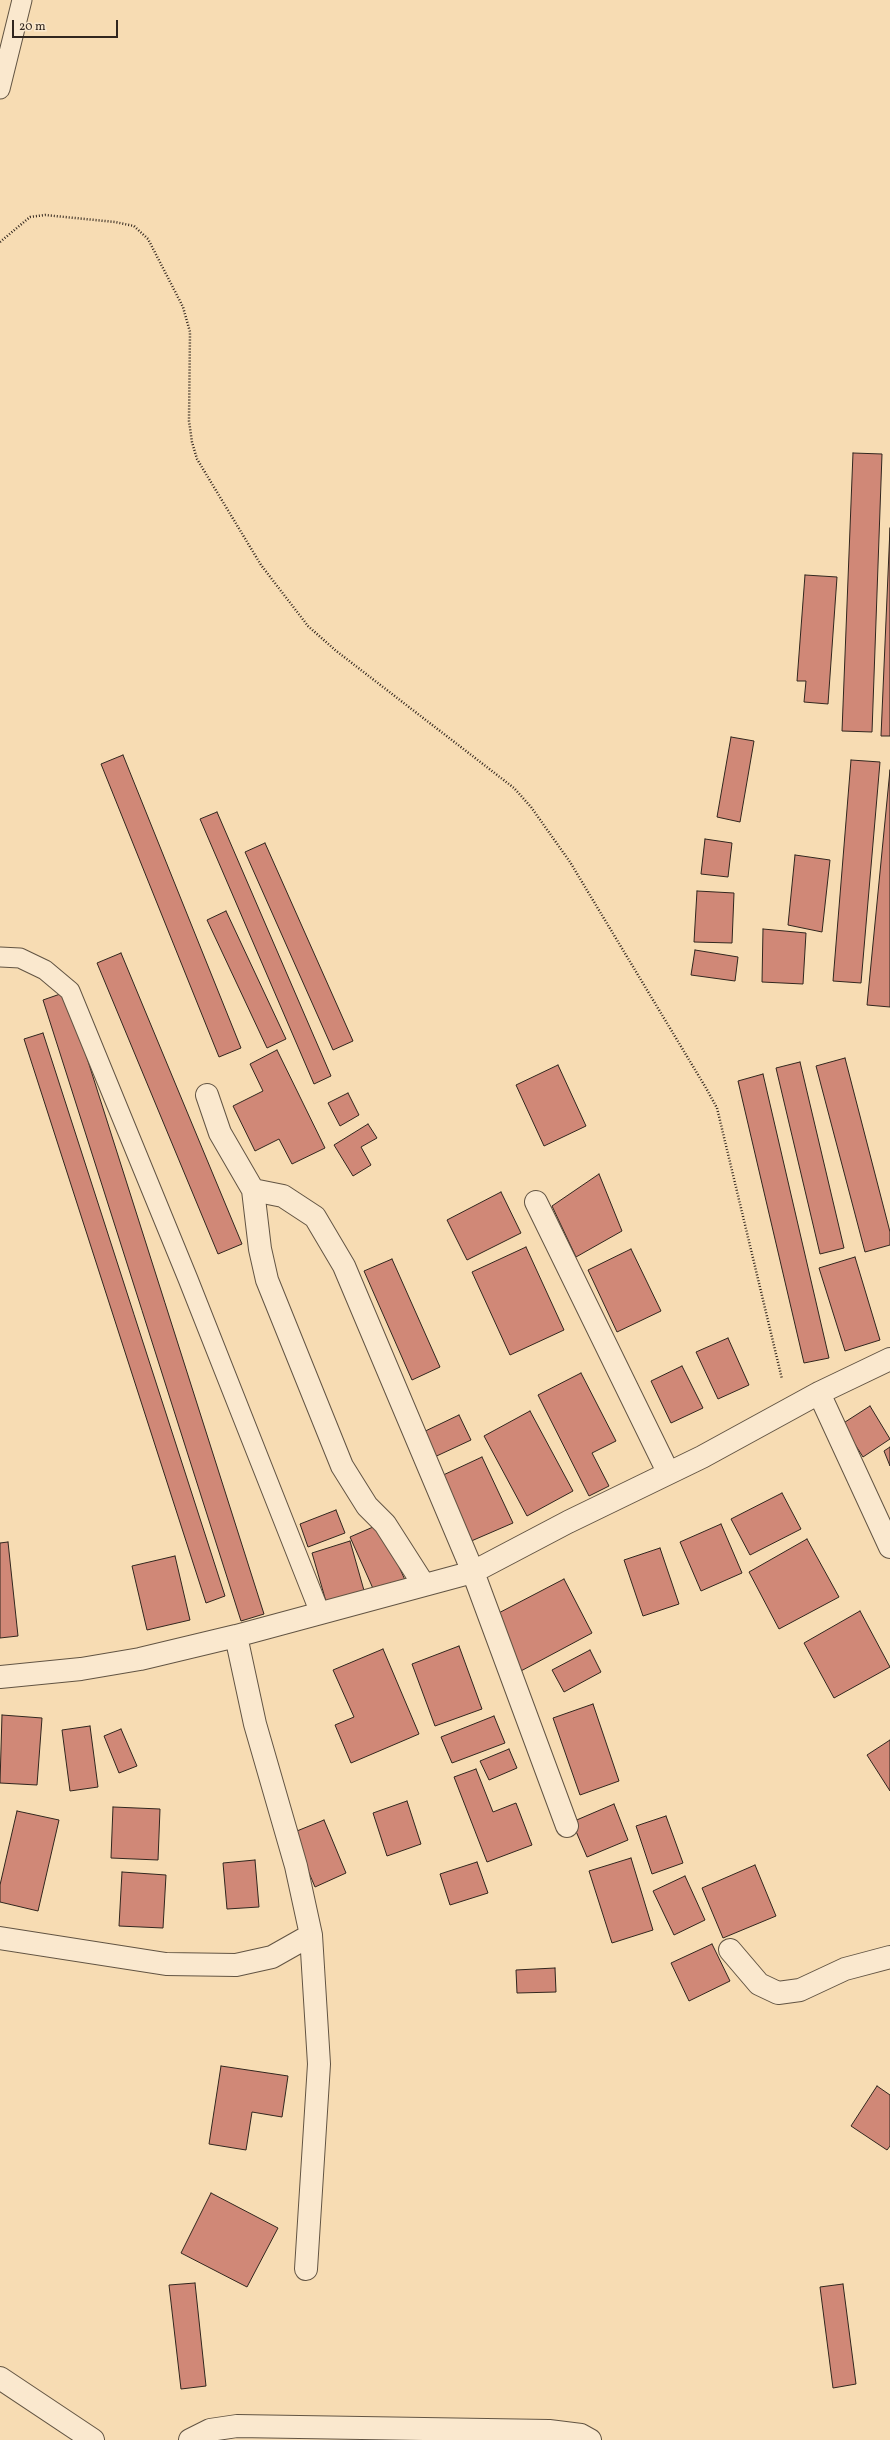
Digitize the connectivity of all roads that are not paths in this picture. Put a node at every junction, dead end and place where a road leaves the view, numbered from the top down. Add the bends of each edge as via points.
1 (22, 0) edge
2 (0, 89) edge
3 (0, 957) edge
4 (207, 1095) dead end
5 (253, 1190) junction
6 (536, 1202) dead end
7 (890, 1358) edge
8 (819, 1393) junction
9 (668, 1472) junction
10 (890, 1547) edge
11 (473, 1572) junction
12 (424, 1585) junction
13 (320, 1613) junction
14 (236, 1636) junction
15 (0, 1676) edge
16 (567, 1826) dead end
17 (311, 1935) junction
18 (0, 1938) edge
19 (730, 1950) dead end
20 (890, 1957) edge
21 (306, 2269) dead end
22 (0, 2378) edge
23 (93, 2440) edge
24 (190, 2440) edge
25 (590, 2440) edge

1 - 2 lane
3 - 13 lane via 20,958 45,970 70,991 188,1279
4 - 5 street via 220,1133
5 - 11 street via 283,1196 315,1217 344,1266
5 - 12 street via 260,1249 267,1280 342,1466 367,1506 386,1524
6 - 9 street
7 - 8 street
8 - 9 street via 702,1457
8 - 10 street
9 - 11 street
11 - 12 street
11 - 16 street
12 - 13 street
13 - 14 street
14 - 15 street via 81,1669
14 - 17 street via 255,1724 296,1866
17 - 18 street via 272,1957 236,1965 166,1964
17 - 21 street via 318,2064
19 - 20 street via 759,1984 778,1993 800,1990 845,1969
22 - 23 street
24 - 25 street via 210,2430 237,2426 548,2431 581,2436

